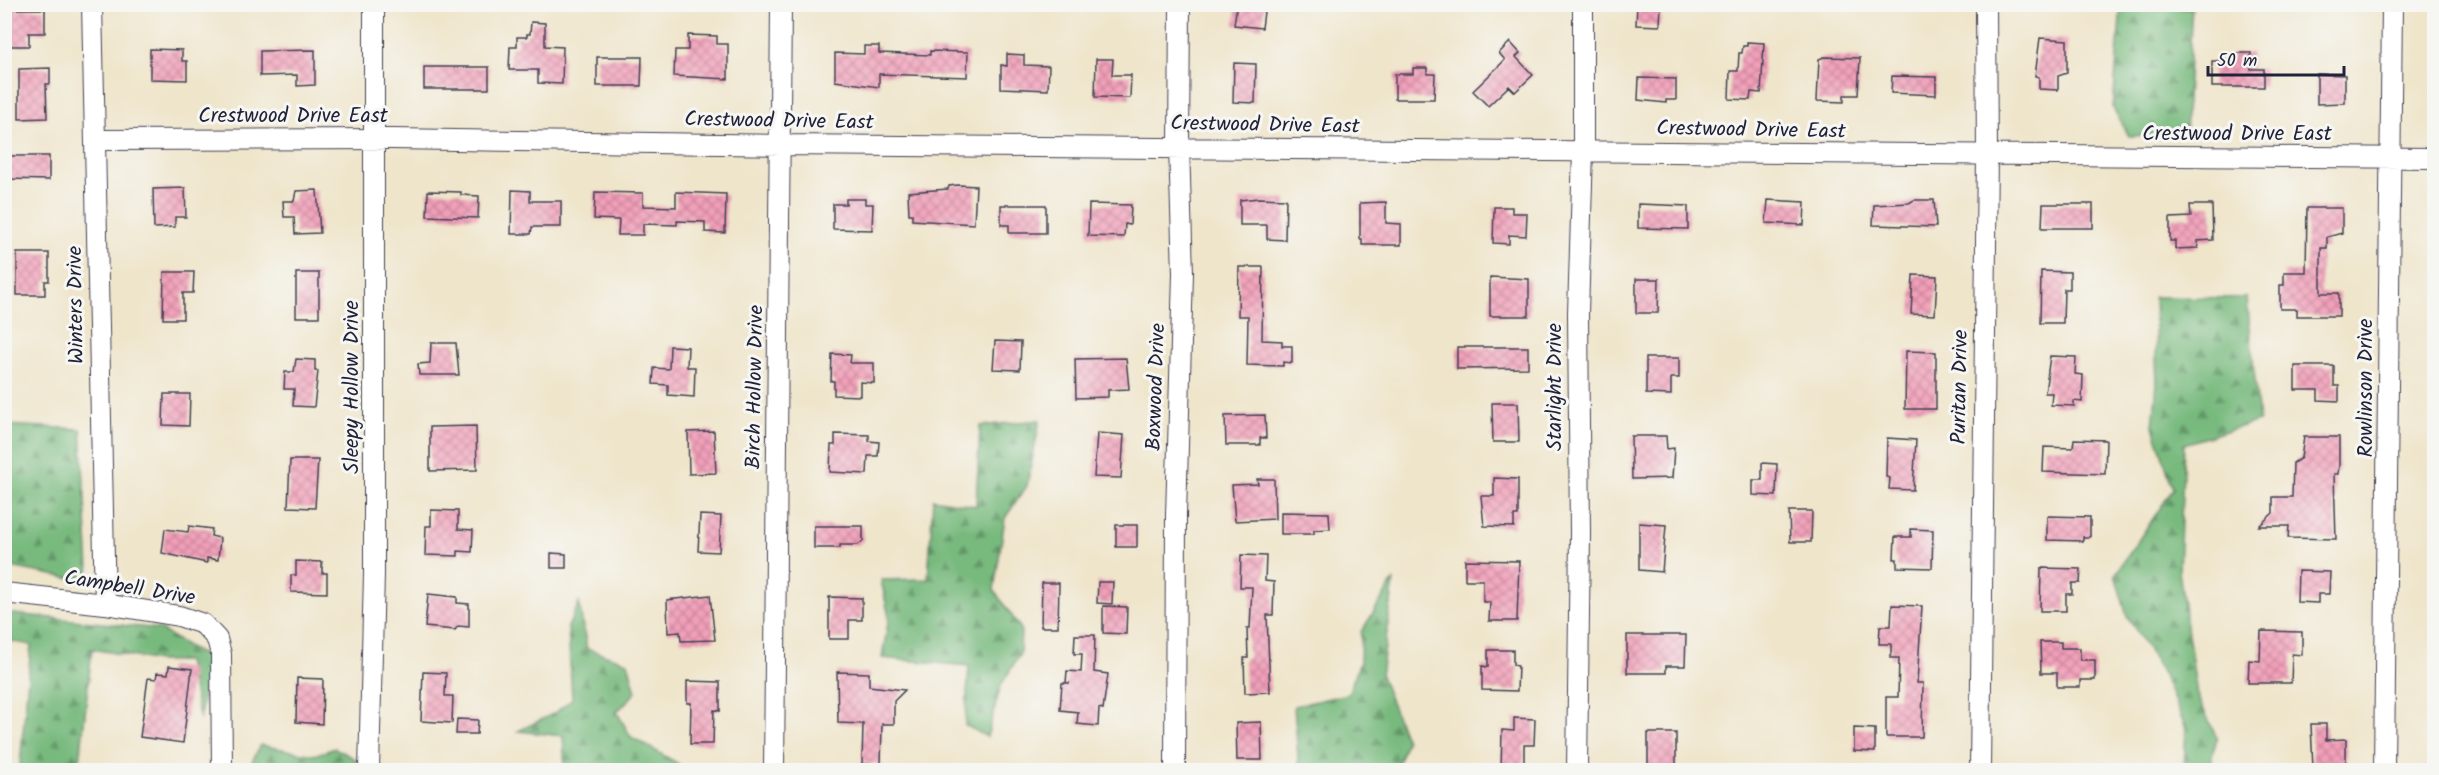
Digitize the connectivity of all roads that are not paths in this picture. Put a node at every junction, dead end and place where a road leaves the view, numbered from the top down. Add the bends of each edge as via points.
1 (92, 4) edge
2 (374, 4) edge
3 (781, 4) edge
4 (1180, 4) edge
5 (1583, 4) edge
6 (1986, 4) edge
7 (2392, 4) edge
8 (376, 139) junction
9 (95, 140) junction
10 (781, 145) junction
11 (1179, 147) junction
12 (1583, 151) junction
13 (1987, 156) junction
14 (2434, 158) edge
15 (2390, 159) junction
16 (4, 593) edge
17 (105, 604) junction
18 (222, 771) edge
19 (369, 771) edge
20 (774, 771) edge
21 (1175, 771) edge
22 (1577, 771) edge
23 (1980, 771) edge
24 (2384, 771) edge

1 - 9 street, Winters Drive
2 - 8 street, Sleepy Hollow Drive
3 - 10 street, Birch Hollow Drive
4 - 11 street, Boxwood Drive
5 - 12 street, Starlight Drive
6 - 13 street, Puritan Drive
7 - 15 street, Rowlinson Drive
8 - 9 street, Crestwood Drive East
8 - 10 street, Crestwood Drive East
8 - 19 street, Sleepy Hollow Drive
9 - 17 street, Winters Drive
10 - 11 street, Crestwood Drive East
10 - 20 street, Birch Hollow Drive
11 - 12 street, Crestwood Drive East
11 - 21 street, Boxwood Drive via 1183,273 1176,515
12 - 13 street, Crestwood Drive East
12 - 22 street, Starlight Drive via 1578,325
13 - 15 street, Crestwood Drive East
13 - 23 street, Puritan Drive
14 - 15 street, Crestwood Drive East
15 - 24 street, Rowlinson Drive
16 - 17 street, Campbell Drive
17 - 18 street, Campbell Drive via 179,616 203,624 217,639 221,654

